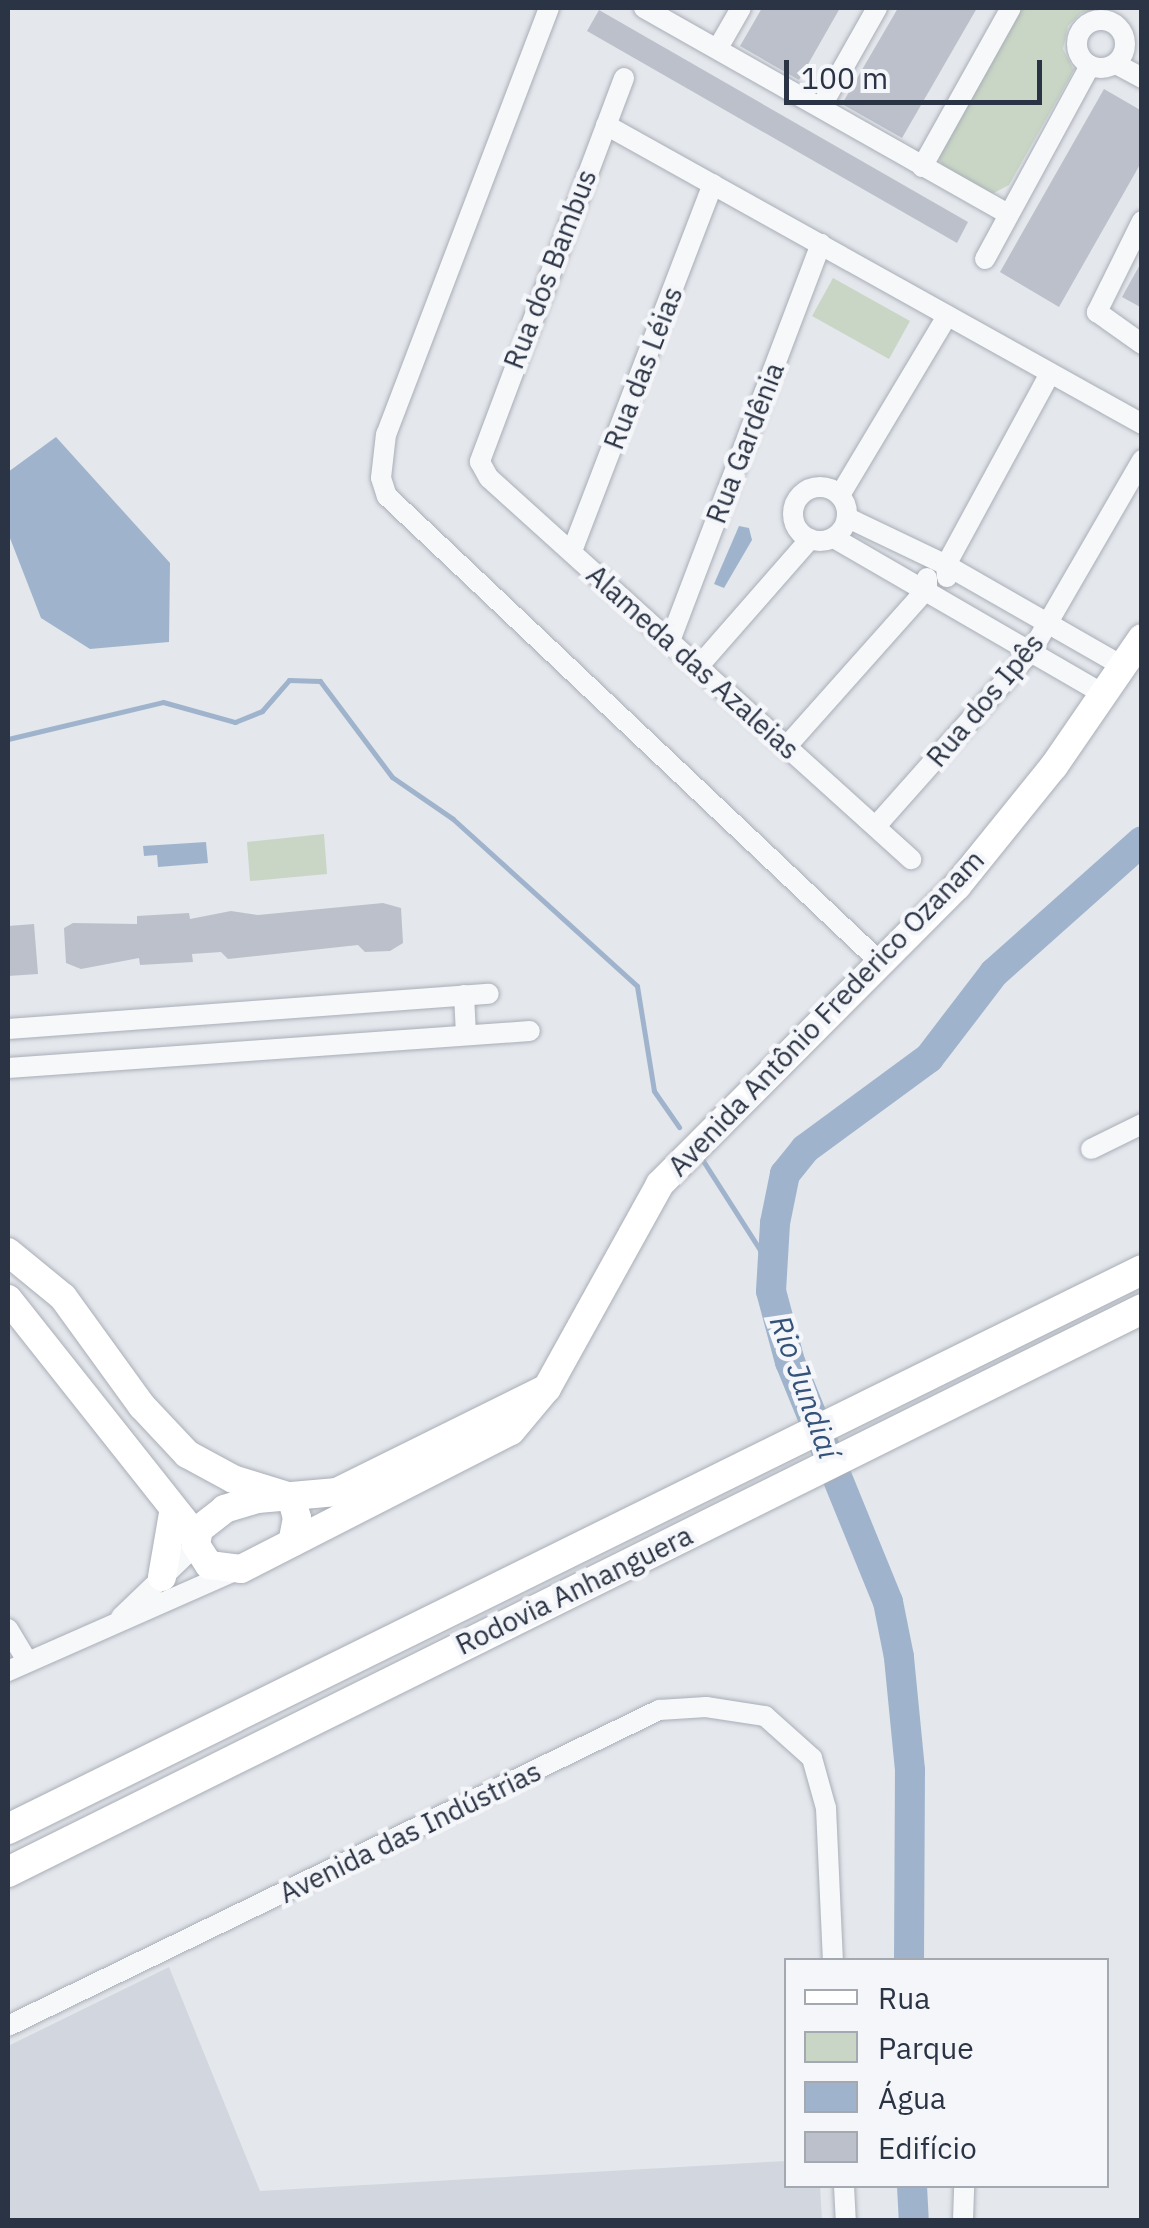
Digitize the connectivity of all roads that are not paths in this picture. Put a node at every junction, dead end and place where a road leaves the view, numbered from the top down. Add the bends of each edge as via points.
1 (550, 8) edge
2 (644, 8) edge
3 (741, 8) edge
4 (877, 8) edge
5 (1011, 8) edge
6 (1119, 15) edge
7 (1134, 46) edge
8 (718, 48) junction
9 (1116, 64) junction
10 (1090, 66) junction
11 (624, 78) dead end
12 (1142, 78) edge
13 (820, 107) junction
14 (606, 125) junction
15 (922, 166) junction
16 (714, 184) junction
17 (1008, 214) junction
18 (1142, 221) edge
19 (821, 244) junction
20 (984, 259) dead end
21 (947, 316) junction
22 (1142, 344) edge
23 (1049, 375) junction
24 (1142, 424) edge
25 (1142, 460) edge
26 (480, 462) joint
27 (840, 495) junction
28 (848, 518) junction
29 (834, 538) junction
30 (810, 539) junction
31 (572, 551) junction
32 (946, 565) junction
33 (927, 589) junction
34 (1049, 625) junction
35 (1142, 638) edge
36 (670, 641) junction
37 (1032, 650) junction
38 (698, 667) junction
39 (1124, 668) junction
40 (1105, 695) junction
41 (786, 747) junction
42 (876, 826) junction
43 (911, 859) dead end
44 (882, 962) junction
45 (489, 994) dead end
46 (464, 995) junction
47 (8, 1029) edge
48 (530, 1031) dead end
49 (466, 1035) junction
50 (8, 1068) edge
51 (1142, 1124) edge
52 (1091, 1149) dead end
53 (8, 1252) edge
54 (1142, 1270) edge
55 (63, 1297) junction
56 (16, 1309) edge
57 (1142, 1309) edge
58 (402, 1474) junction
59 (291, 1497) junction
60 (174, 1513) junction
61 (196, 1540) junction
62 (292, 1543) junction
63 (240, 1568) junction
64 (162, 1577) junction
65 (112, 1626) junction
66 (8, 1629) edge
67 (28, 1661) junction
68 (8, 1671) edge
69 (8, 1829) edge
70 (8, 1872) edge
71 (833, 1958) edge
72 (8, 2026) edge
73 (844, 2188) edge
74 (964, 2188) edge
75 (846, 2220) edge
76 (963, 2220) edge

1 - 44 street via 386,434 381,478 387,496
2 - 8 street
3 - 8 street
4 - 13 street
5 - 15 street
6 - 7 street
6 - 10 street via 1082,28 1077,45
7 - 9 street
8 - 13 street
9 - 10 street
9 - 12 street
10 - 17 street
11 - 14 street, Rua dos Bambus
13 - 15 street
14 - 16 street
14 - 26 street, Rua dos Bambus
15 - 17 street
16 - 19 street
16 - 31 street, Rua das Léias
17 - 20 street
18 - 22 street via 1097,312
19 - 21 street
19 - 36 street, Rua Gardênia
21 - 23 street
21 - 27 street
23 - 24 street
23 - 32 street
25 - 34 street, Rua dos Ipês
26 - 31 street, Alameda das Azaleias via 489,478
27 - 28 street
27 - 30 street via 816,487 796,502 794,520
28 - 29 street
28 - 32 street
29 - 30 street
29 - 33 street
30 - 38 street
31 - 36 street, Alameda das Azaleias
32 - 33 street via 944,586
32 - 34 street
33 - 37 street
33 - 41 street
34 - 37 street, Rua dos Ipês
34 - 39 street
35 - 39 main road, Avenida Antônio Frederico Ozanam
36 - 38 street, Alameda das Azaleias
37 - 40 street
37 - 42 street, Rua dos Ipês
38 - 41 street, Alameda das Azaleias
39 - 40 main road, Avenida Antônio Frederico Ozanam
40 - 44 main road, Avenida Antônio Frederico Ozanam via 957,886
41 - 42 street, Alameda das Azaleias
42 - 43 street, Alameda das Azaleias
44 - 58 main road, Avenida Antônio Frederico Ozanam via 660,1184 547,1388
45 - 46 street
46 - 47 street
46 - 49 street
48 - 49 street
49 - 50 street
51 - 52 street
53 - 55 main road
54 - 69 highway, Rodovia Anhanguera
55 - 56 main road via 36,1297
55 - 59 main road via 142,1406 187,1454 233,1479
56 - 60 main road
57 - 70 highway, Rodovia Anhanguera
58 - 59 main road
58 - 62 main road
59 - 61 main road via 225,1509
59 - 62 main road
60 - 61 main road
60 - 64 main road
61 - 63 main road via 209,1565
61 - 64 street
62 - 63 main road
63 - 65 street
64 - 65 street
65 - 67 street
66 - 67 street
67 - 68 street
71 - 72 street, Avenida das Indústrias via 826,1808 812,1758 765,1716 706,1707 658,1710
73 - 75 street
74 - 76 street

